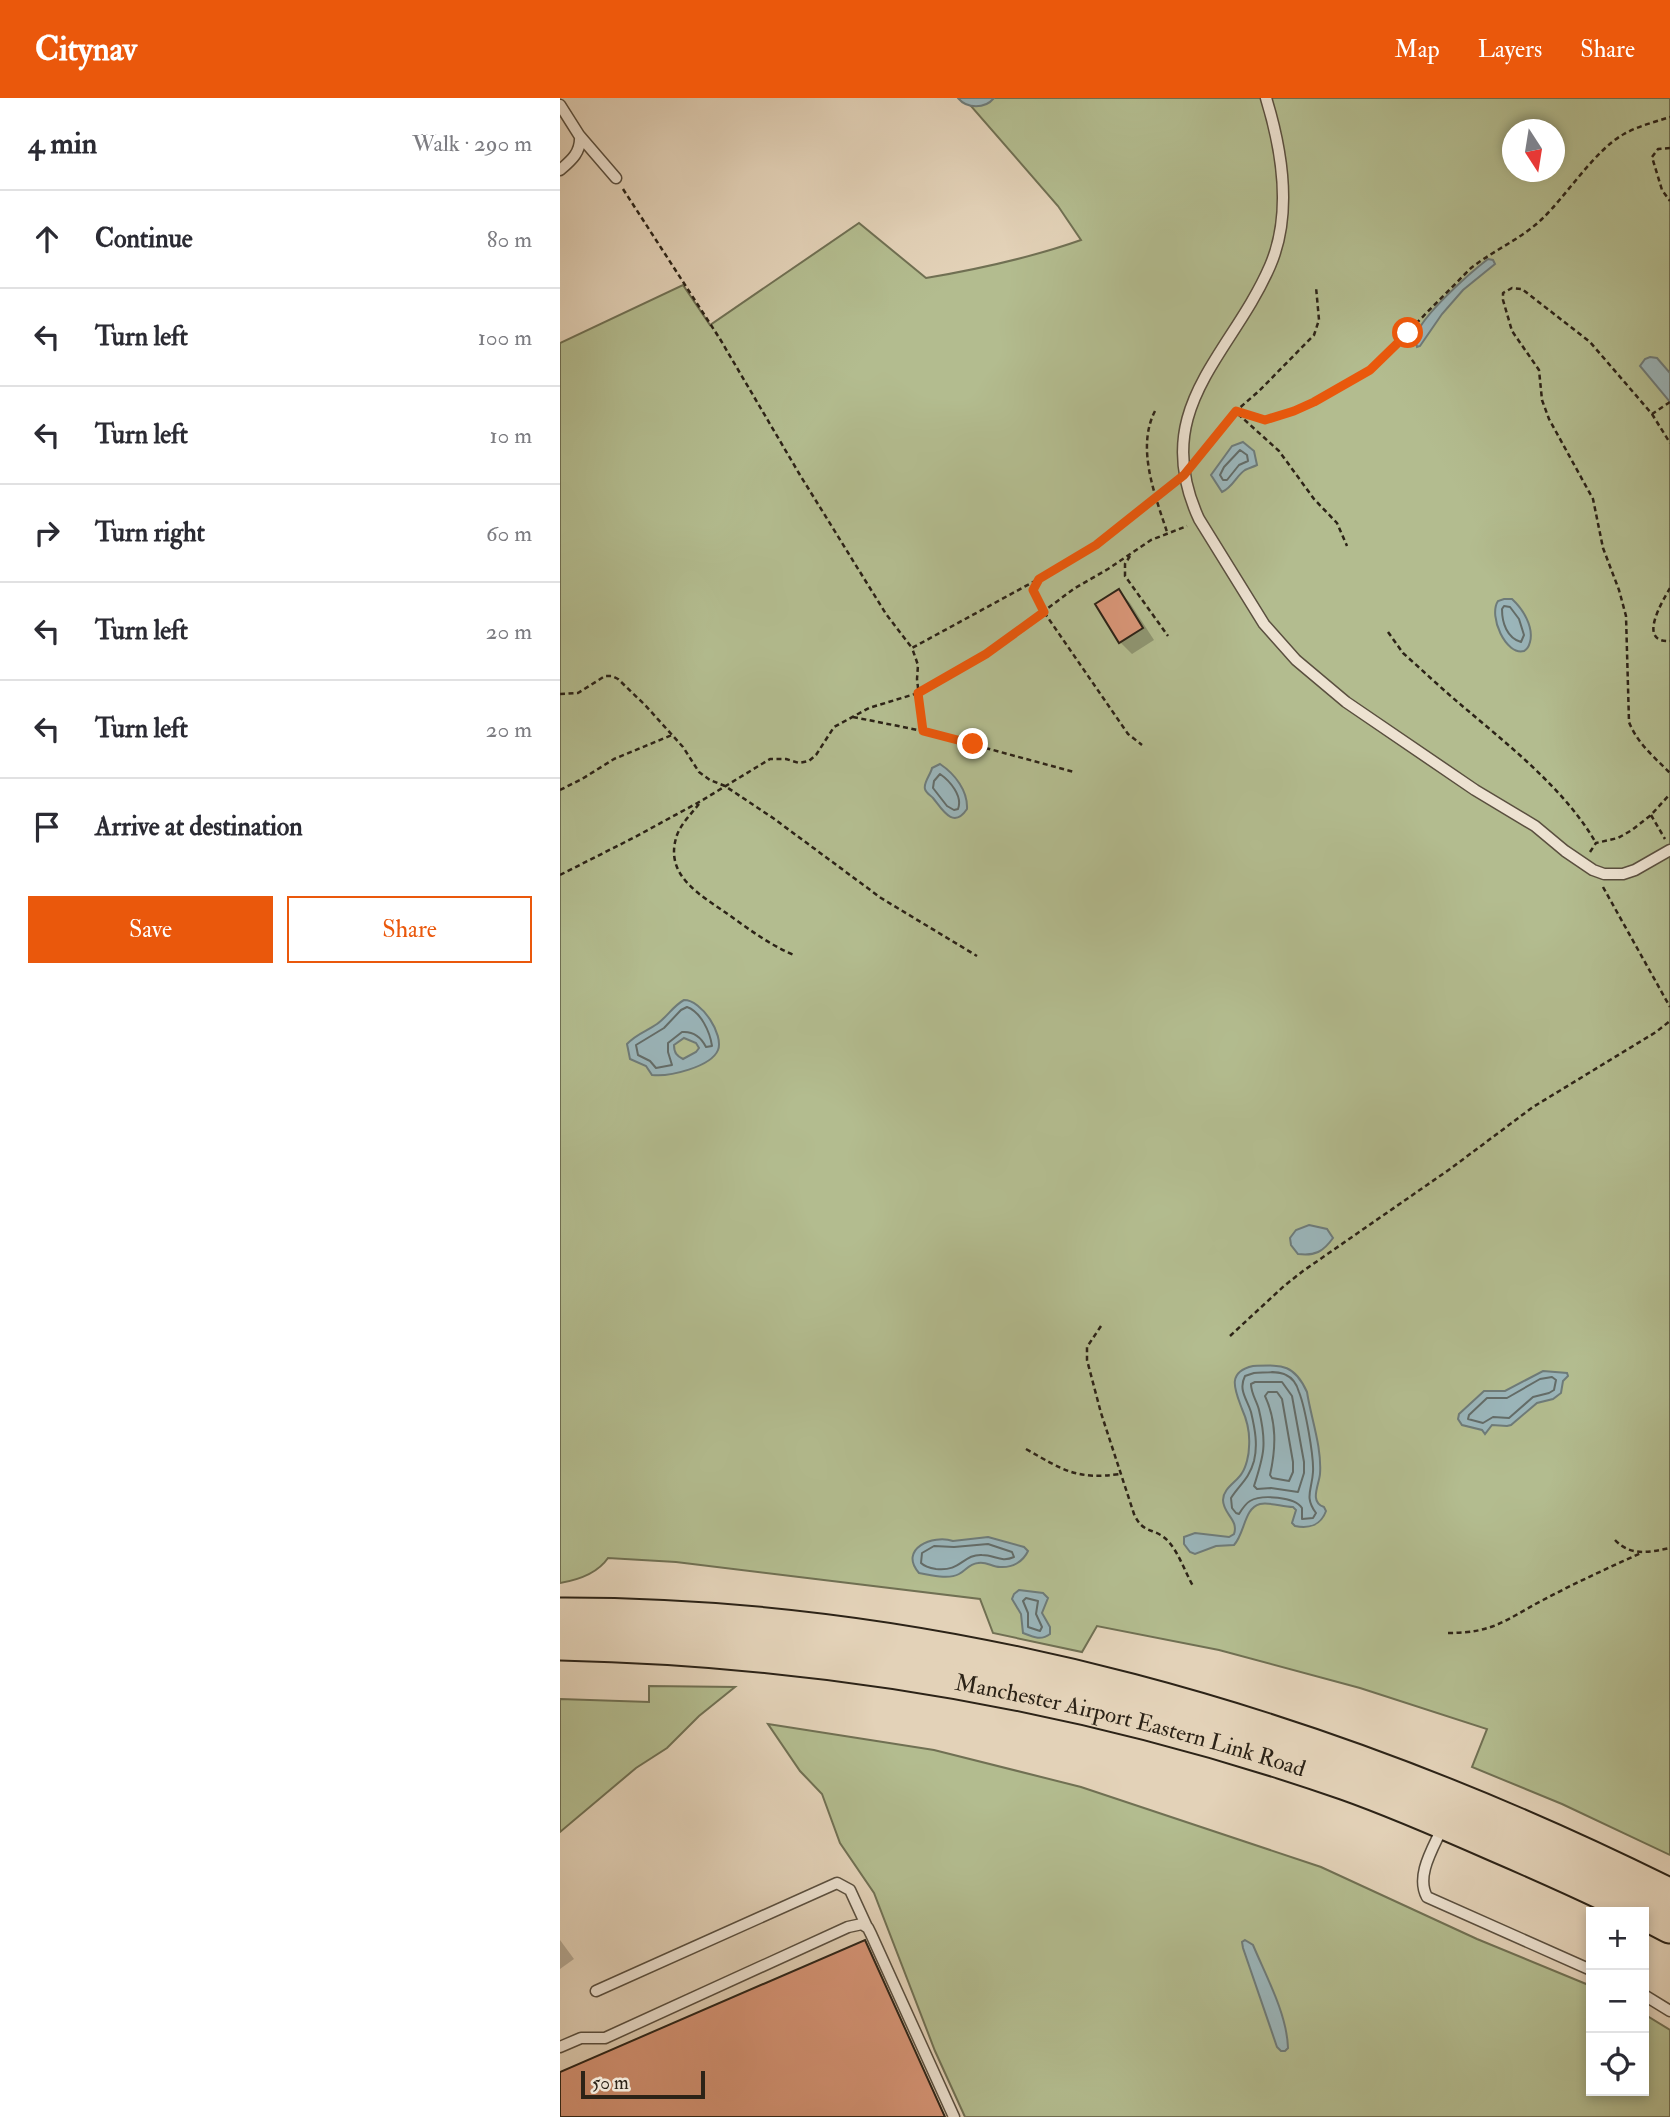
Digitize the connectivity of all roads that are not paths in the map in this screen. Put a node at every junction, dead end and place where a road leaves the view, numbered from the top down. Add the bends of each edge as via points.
1 (1266, 98) edge
2 (560, 105) edge
3 (579, 135) junction
4 (560, 170) edge
5 (616, 178) road end
6 (1670, 849) edge
7 (560, 1615) edge
8 (560, 1643) edge
9 (1445, 1822) junction
10 (1670, 1896) edge
11 (1670, 1926) edge
12 (867, 1928) junction
13 (1586, 1968) edge
14 (596, 1991) dead end
15 (1649, 1998) edge
16 (1670, 2011) edge
17 (560, 2047) edge
18 (954, 2117) edge

1 - 6 lane via 1281,164 1281,227 1271,264 1189,411 1184,475 1199,519 1265,624 1296,660 1346,702 1593,870 1623,874
2 - 3 lane
3 - 4 lane via 576,154
3 - 5 lane
7 - 10 highway, Manchester Airport Eastern Link Road via 801,1629 984,1656 1181,1704 1442,1793
8 - 9 highway, Manchester Airport Eastern Link Road via 794,1657 975,1684 1079,1706 1262,1755
9 - 11 highway, Manchester Airport Eastern Link Road
9 - 13 lane via 1426,1866 1423,1889 1427,1897
12 - 14 lane via 850,1890 837,1883
12 - 17 lane via 862,1924 848,1927 605,2038 580,2038
12 - 18 lane
15 - 16 lane

